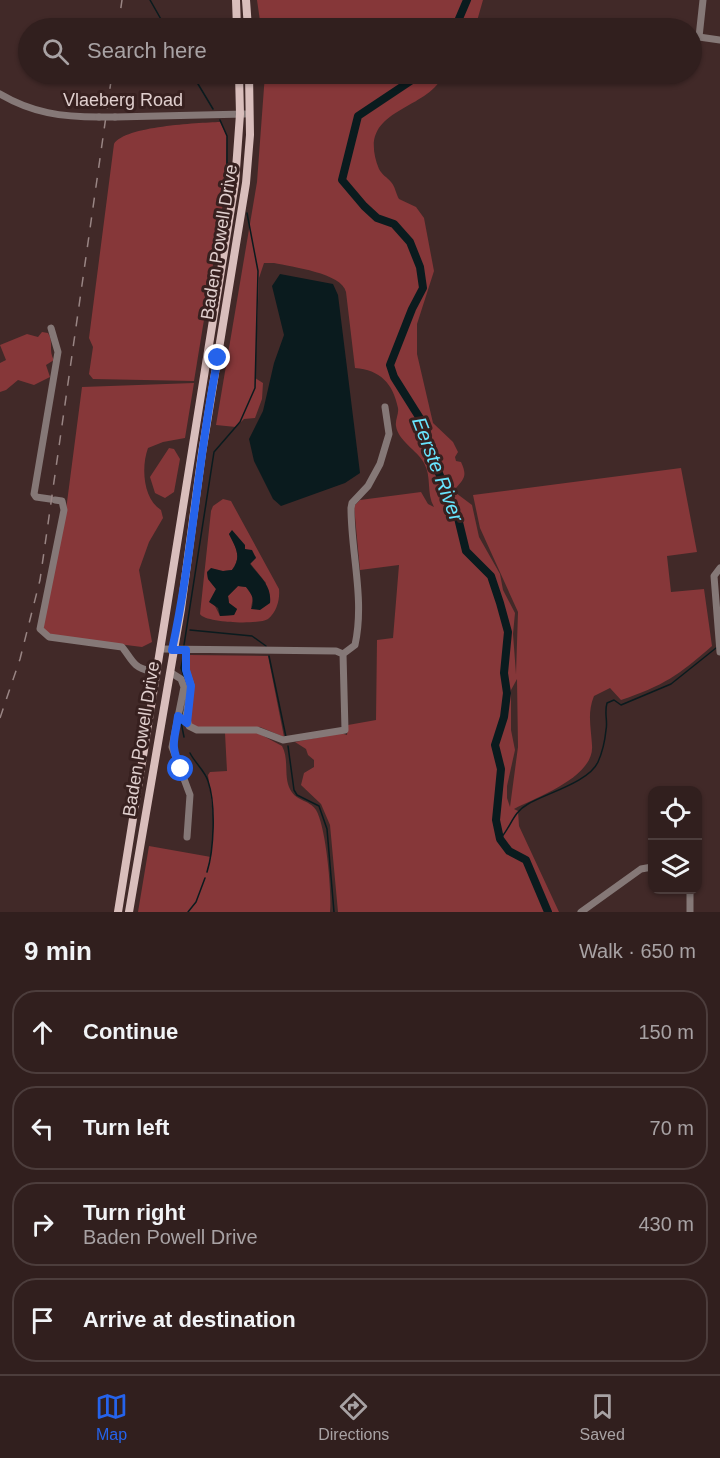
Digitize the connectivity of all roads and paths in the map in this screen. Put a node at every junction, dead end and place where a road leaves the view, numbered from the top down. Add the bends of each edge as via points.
1 (236, 0) edge
2 (246, 0) edge
3 (703, 0) edge
4 (237, 18) edge
5 (247, 18) edge
6 (701, 18) edge
7 (702, 37) edge
8 (720, 40) edge
9 (239, 84) edge
10 (249, 84) edge
11 (0, 94) edge
12 (250, 113) junction
13 (240, 114) junction
14 (51, 328) dead end
15 (385, 407) dead end
16 (720, 568) edge
17 (160, 649) junction
18 (172, 650) junction
19 (186, 650) junction
20 (720, 652) edge
21 (343, 654) junction
22 (150, 671) dead end
23 (173, 674) dead end
24 (178, 716) junction
25 (187, 723) junction
26 (187, 837) dead end
27 (648, 868) edge
28 (690, 894) edge
29 (118, 912) edge
30 (129, 912) edge
31 (581, 912) edge
32 (690, 912) edge

1 - 4 main road
2 - 5 main road
3 - 6 street
7 - 8 street
9 - 13 main road, Baden Powell Drive
10 - 12 main road, Baden Powell Drive
11 - 13 street, Vlaeberg Road, bridge via 42,112 71,117
12 - 13 street, Vlaeberg Road
12 - 18 main road, Baden Powell Drive via 246,183
13 - 17 main road, Baden Powell Drive via 235,183
14 - 22 street via 58,352 34,494 62,501 64,510 40,630 49,637 122,647 130,662
15 - 21 street via 389,434 380,464 351,508 358,575 357,636 355,645
16 - 20 street via 714,576
17 - 18 street
17 - 29 main road, Baden Powell Drive
18 - 19 street
18 - 30 main road, Baden Powell Drive
19 - 21 street
19 - 25 street via 191,686
21 - 25 street via 343,731 283,740 256,730 197,730
23 - 24 street via 184,687
24 - 25 street
24 - 26 street via 172,747 190,795
27 - 31 street
28 - 32 street

